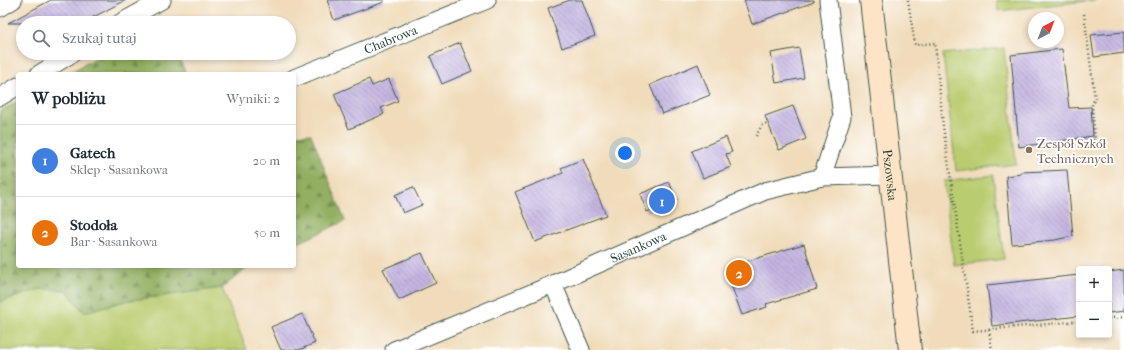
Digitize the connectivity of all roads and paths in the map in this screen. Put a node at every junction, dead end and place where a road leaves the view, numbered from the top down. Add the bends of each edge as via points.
1 (13, 0) edge
2 (162, 0) edge
3 (488, 0) edge
4 (828, 0) edge
5 (871, 0) edge
6 (908, 0) edge
7 (0, 8) edge
8 (1084, 14) dead end
9 (133, 16) edge
10 (62, 60) edge
11 (42, 72) edge
12 (296, 77) edge
13 (16, 87) edge
14 (0, 96) edge
15 (768, 122) dead end
16 (756, 136) dead end
17 (1090, 145) dead end
18 (891, 175) junction
19 (822, 177) junction
20 (553, 284) junction
21 (1124, 317) edge
22 (1112, 318) edge
23 (1076, 321) edge
24 (989, 330) junction
25 (394, 350) edge
26 (581, 350) edge
27 (910, 350) edge
28 (992, 350) edge

1 - 7 street
2 - 9 street
3 - 12 street, Chabrowa
4 - 19 street via 842,117
5 - 18 main road, Pszowska
6 - 24 path via 915,45 935,43 943,126 972,331
8 - 17 path via 1095,99 1092,104 1095,140
10 - 11 street
13 - 14 street
15 - 16 path via 762,125
18 - 19 street, Sasankowa
18 - 27 main road, Pszowska
19 - 20 street, Sasankowa via 765,191
20 - 25 street, Sasankowa
20 - 26 street
21 - 22 path
23 - 24 path
24 - 28 path

